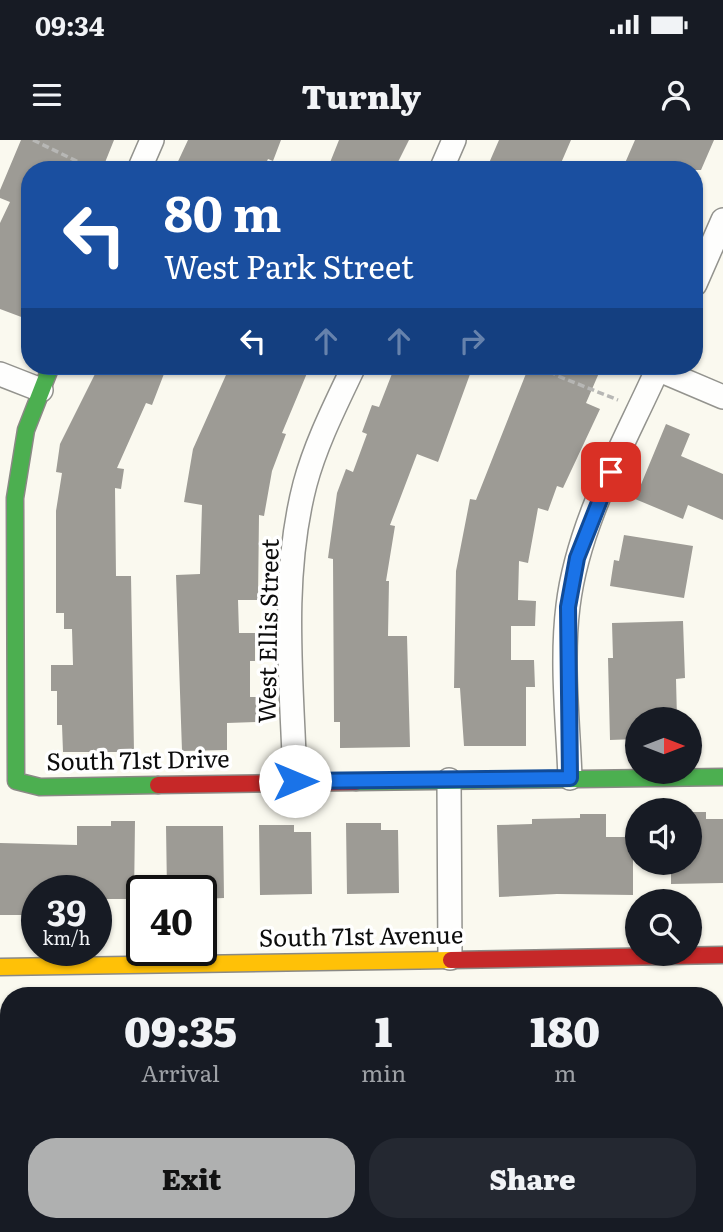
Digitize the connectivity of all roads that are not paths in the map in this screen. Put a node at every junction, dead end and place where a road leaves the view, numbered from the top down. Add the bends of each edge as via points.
1 (152, 140) edge
2 (454, 140) edge
3 (143, 161) edge
4 (445, 161) edge
5 (723, 220) edge
6 (703, 266) edge
7 (0, 374) edge
8 (47, 375) edge
9 (350, 375) edge
10 (654, 375) edge
11 (675, 375) edge
12 (41, 390) junction
13 (723, 397) edge
14 (723, 777) edge
15 (570, 778) junction
16 (449, 780) junction
17 (295, 781) junction
18 (723, 955) edge
19 (450, 958) junction
20 (0, 967) edge

1 - 3 street
2 - 4 street
5 - 6 street
7 - 12 street
8 - 12 street
9 - 17 street, West Ellis Street via 317,446 296,526 290,596
10 - 15 street via 577,558 567,650
11 - 13 street
12 - 17 street, South 71st Drive via 26,430 15,498 16,781 40,787
14 - 15 street, South 71st Drive
15 - 16 street, South 71st Drive
16 - 17 street, South 71st Drive
16 - 19 street
18 - 19 street, South 71st Avenue
19 - 20 street, South 71st Avenue

